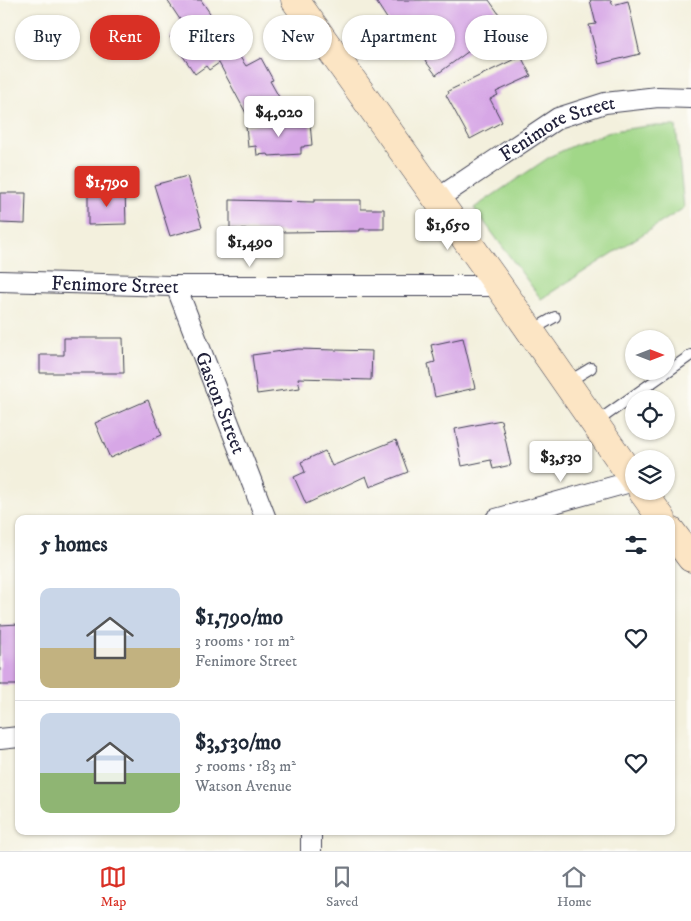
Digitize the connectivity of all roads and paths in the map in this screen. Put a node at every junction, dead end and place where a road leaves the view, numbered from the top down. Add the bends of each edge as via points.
1 (294, 0) edge
2 (691, 98) edge
3 (437, 199) junction
4 (0, 282) edge
5 (176, 286) junction
6 (499, 286) junction
7 (555, 317) dead end
8 (530, 331) junction
9 (691, 355) edge
10 (591, 368) dead end
11 (566, 383) junction
12 (595, 424) junction
13 (625, 468) edge
14 (625, 483) edge
15 (648, 500) edge
16 (264, 515) edge
17 (511, 515) edge
18 (659, 515) edge
19 (675, 536) edge
20 (691, 558) edge
21 (15, 737) edge
22 (0, 739) edge
23 (310, 835) edge
24 (311, 851) edge

1 - 3 main road
2 - 3 street, Fenimore Street via 658,97 605,103 558,118
3 - 6 main road
4 - 5 street, Fenimore Street
5 - 6 street, Fenimore Street
5 - 16 street, Gaston Street
6 - 8 main road
7 - 8 lane
8 - 11 main road
9 - 12 lane
10 - 11 lane
11 - 12 main road
12 - 13 main road
14 - 17 street
15 - 18 main road
19 - 20 main road
21 - 22 street
23 - 24 street

